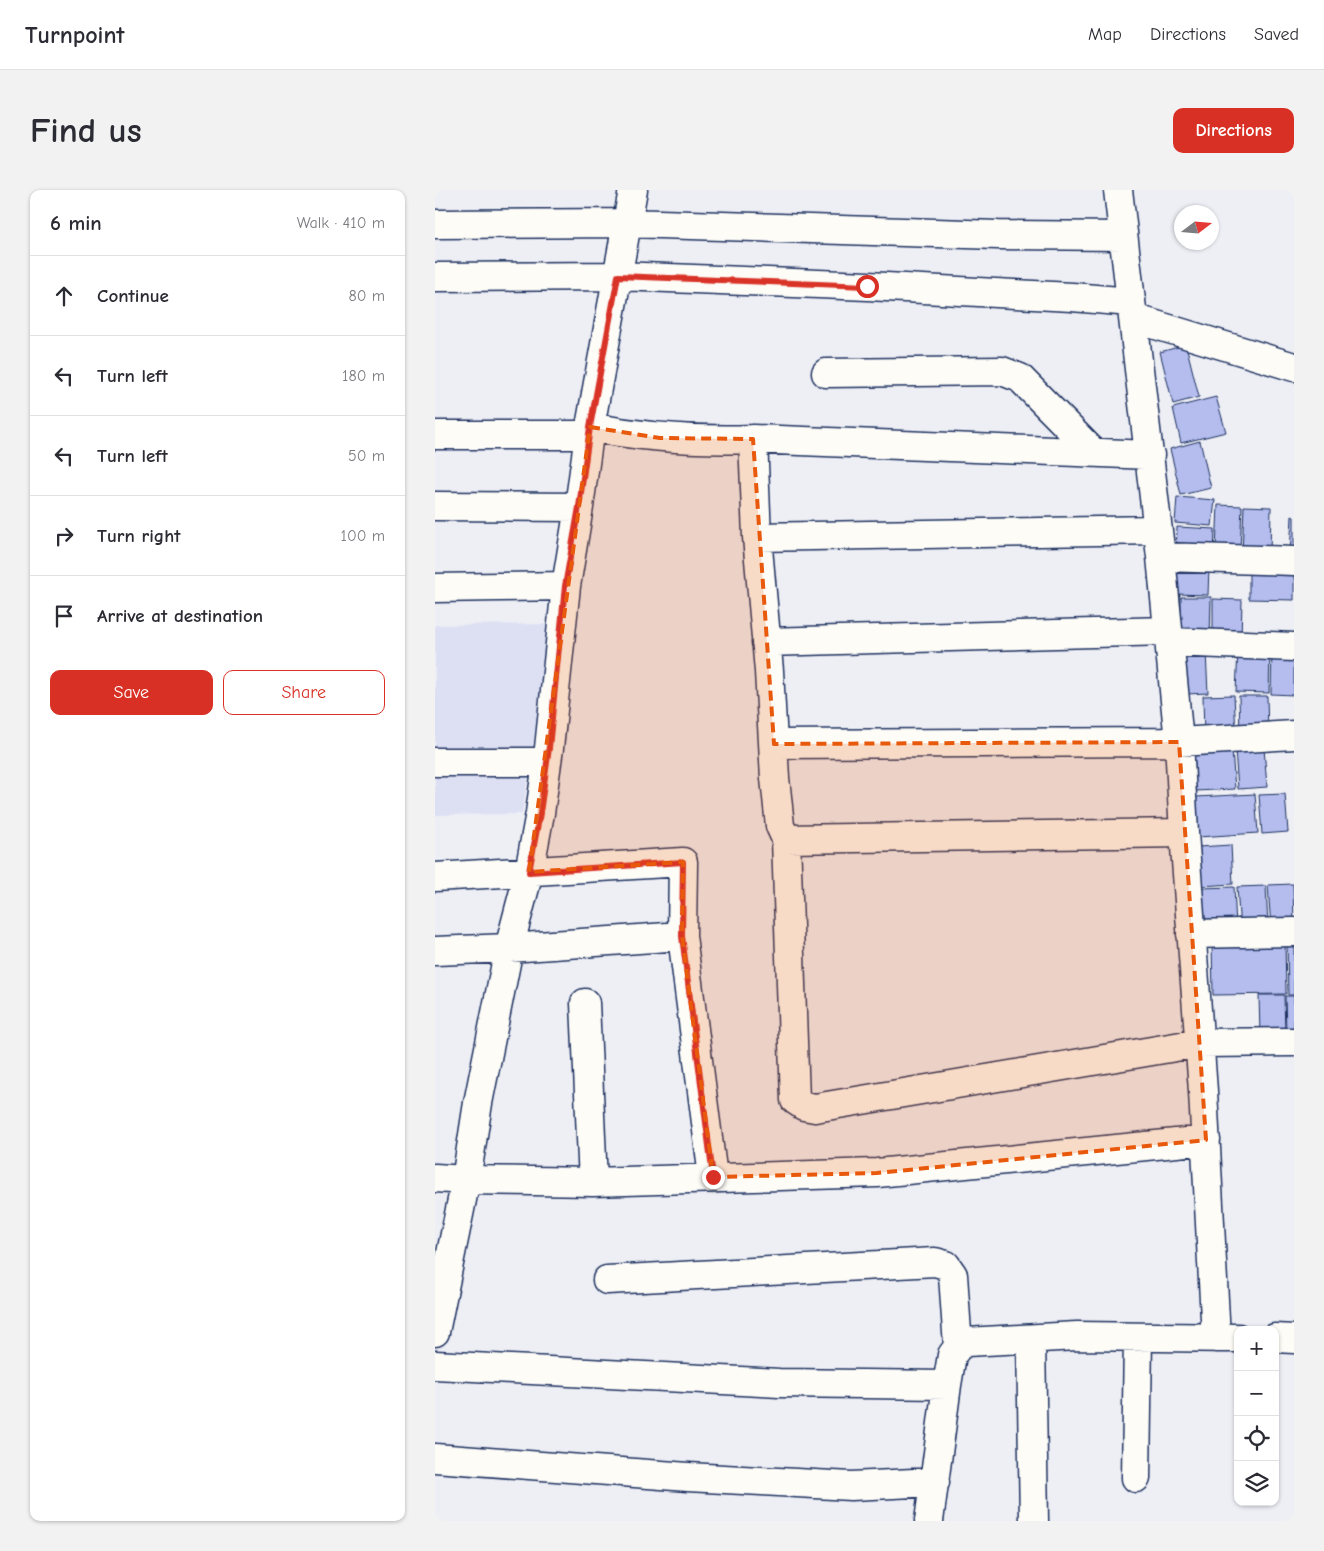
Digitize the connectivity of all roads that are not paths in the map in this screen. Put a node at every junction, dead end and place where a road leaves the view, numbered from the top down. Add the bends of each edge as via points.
1 (633, 190) edge
2 (1118, 190) edge
3 (628, 223) junction
4 (435, 224) edge
5 (1123, 236) junction
6 (618, 276) junction
7 (435, 277) edge
8 (1132, 310) junction
9 (1294, 367) edge
10 (826, 373) dead end
11 (590, 431) junction
12 (435, 435) edge
13 (753, 439) junction
14 (1093, 452) junction
15 (1150, 455) junction
16 (435, 506) edge
17 (579, 507) junction
18 (1157, 530) junction
19 (757, 537) junction
20 (1161, 557) junction
21 (1294, 561) edge
22 (565, 586) junction
23 (435, 588) edge
24 (1169, 637) junction
25 (766, 642) junction
26 (1294, 647) edge
27 (1294, 735) edge
28 (1179, 742) junction
29 (773, 744) junction
30 (435, 762) edge
31 (547, 762) junction
32 (1183, 833) junction
33 (786, 838) junction
34 (529, 872) junction
35 (435, 877) edge
36 (1294, 932) edge
37 (1191, 934) junction
38 (682, 936) junction
39 (509, 948) junction
40 (435, 951) edge
41 (585, 1003) dead end
42 (1294, 1042) edge
43 (1199, 1043) junction
44 (1206, 1140) junction
45 (713, 1177) junction
46 (435, 1178) edge
47 (466, 1180) junction
48 (593, 1182) junction
49 (607, 1280) dead end
50 (437, 1316) edge
51 (1138, 1337) junction
52 (1227, 1338) edge
53 (1279, 1338) edge
54 (1294, 1338) edge
55 (1031, 1340) junction
56 (958, 1346) junction
57 (435, 1365) edge
58 (947, 1385) junction
59 (435, 1458) edge
60 (1136, 1478) dead end
61 (935, 1482) junction
62 (929, 1521) edge
63 (1034, 1521) edge

1 - 3 street
2 - 5 street
3 - 4 street
3 - 5 street via 988,235
3 - 6 street
5 - 8 street
6 - 7 street
6 - 8 street via 1063,296
6 - 11 street
8 - 9 street
8 - 15 street
10 - 14 street via 1002,371 1020,378
11 - 12 street
11 - 13 street via 660,438
11 - 17 street
13 - 14 street
13 - 19 street
14 - 15 street
15 - 18 street
16 - 17 street
17 - 22 street
18 - 19 street
18 - 20 street
19 - 25 street
20 - 21 street
20 - 24 street
22 - 23 street
22 - 31 street
24 - 25 street
24 - 26 street
24 - 28 street
25 - 29 street
27 - 28 street
28 - 29 street
28 - 32 street
29 - 33 street via 781,826
30 - 31 street
31 - 34 street
32 - 33 street
32 - 37 street
33 - 43 street via 795,1100 804,1106 815,1108
34 - 35 street
34 - 38 street via 683,862
34 - 39 street
36 - 37 street
37 - 43 street
38 - 39 street
38 - 45 street
39 - 40 street
39 - 47 street
41 - 48 street
42 - 43 street
43 - 44 street
44 - 45 street via 877,1174
44 - 52 street
45 - 48 street
46 - 47 street
47 - 48 street
47 - 50 street
49 - 56 street via 935,1262 946,1265 953,1275
51 - 52 street
51 - 55 street via 1077,1336
51 - 60 street
53 - 54 street
55 - 56 street via 965,1342
55 - 63 street
56 - 58 street via 952,1355
57 - 58 street via 779,1383
58 - 61 street
59 - 61 street via 851,1486
61 - 62 street

